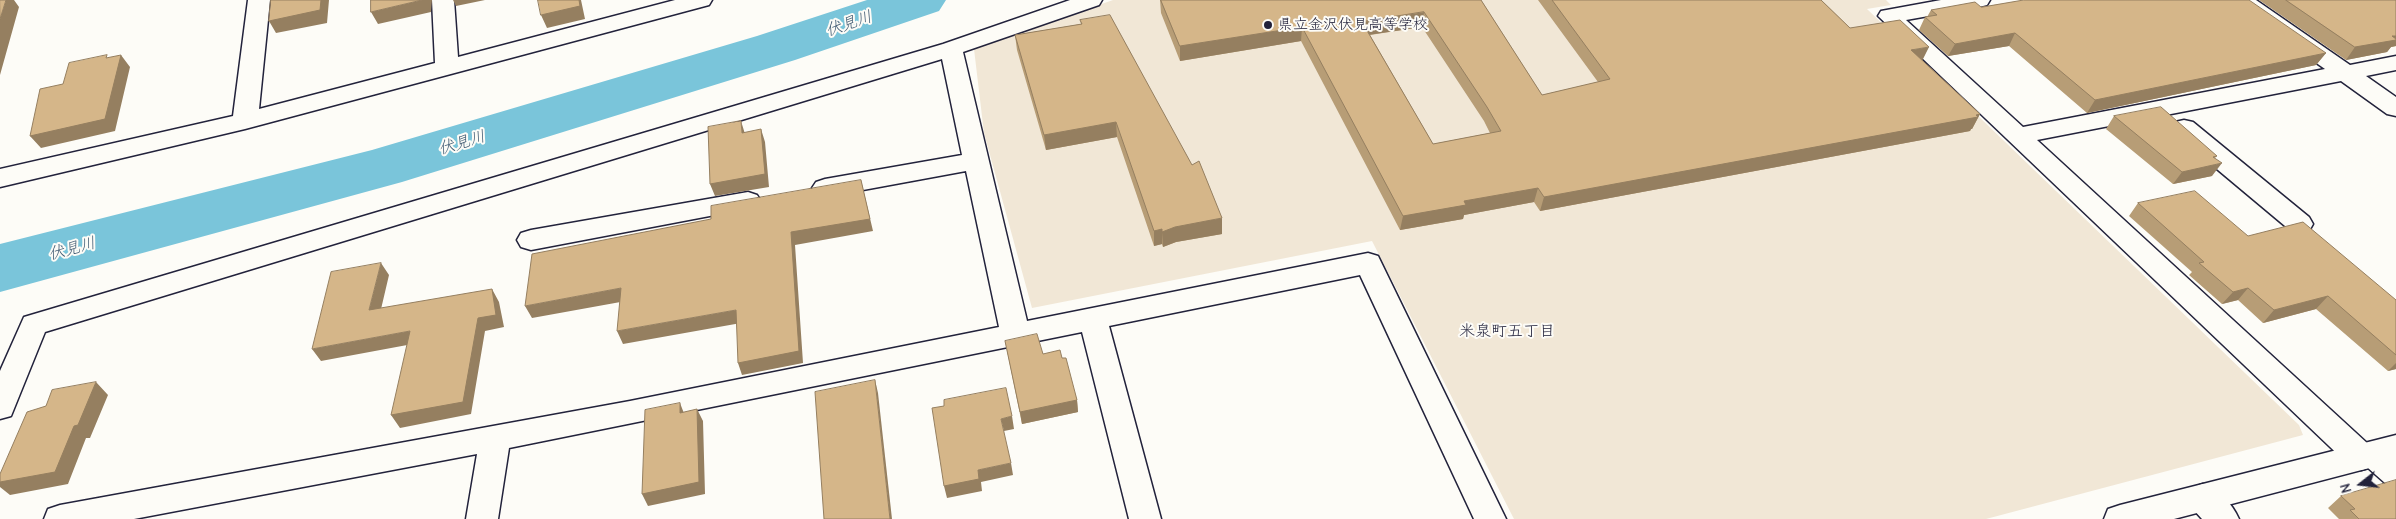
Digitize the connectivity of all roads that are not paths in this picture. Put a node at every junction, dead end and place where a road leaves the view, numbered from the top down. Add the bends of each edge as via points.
1 (259, 0) edge
2 (442, 0) edge
3 (701, 0) edge
4 (1091, 0) edge
5 (1979, 0) edge
6 (2241, 0) edge
7 (641, 8) edge
8 (951, 49) junction
9 (2396, 63) edge
10 (447, 67) junction
11 (2346, 72) junction
12 (2160, 108) junction
13 (2396, 108) edge
14 (245, 121) junction
15 (2017, 136) junction
16 (976, 161) junction
17 (0, 178) edge
18 (802, 192) edge
19 (773, 197) edge
20 (2300, 224) edge
21 (531, 240) dead end
22 (1093, 320) junction
23 (1015, 334) junction
24 (0, 407) edge
25 (494, 438) junction
26 (2382, 458) edge
27 (2213, 508) edge
28 (60, 519) edge
29 (482, 519) edge
30 (1145, 519) edge
31 (1490, 519) edge
32 (2120, 519) edge

1 - 14 street
2 - 10 street
3 - 7 street
4 - 8 street
5 - 15 street via 1889,16
6 - 11 street
7 - 10 street
8 - 16 street
8 - 24 street via 34,325
9 - 11 street
10 - 14 street
11 - 12 street
11 - 13 street
12 - 15 street
12 - 20 street
14 - 17 street
15 - 26 street
16 - 18 street
16 - 23 street
19 - 21 street
22 - 23 street
22 - 30 street
22 - 31 street via 1368,263
23 - 25 street
25 - 28 street
25 - 29 street
26 - 27 street
27 - 32 street

